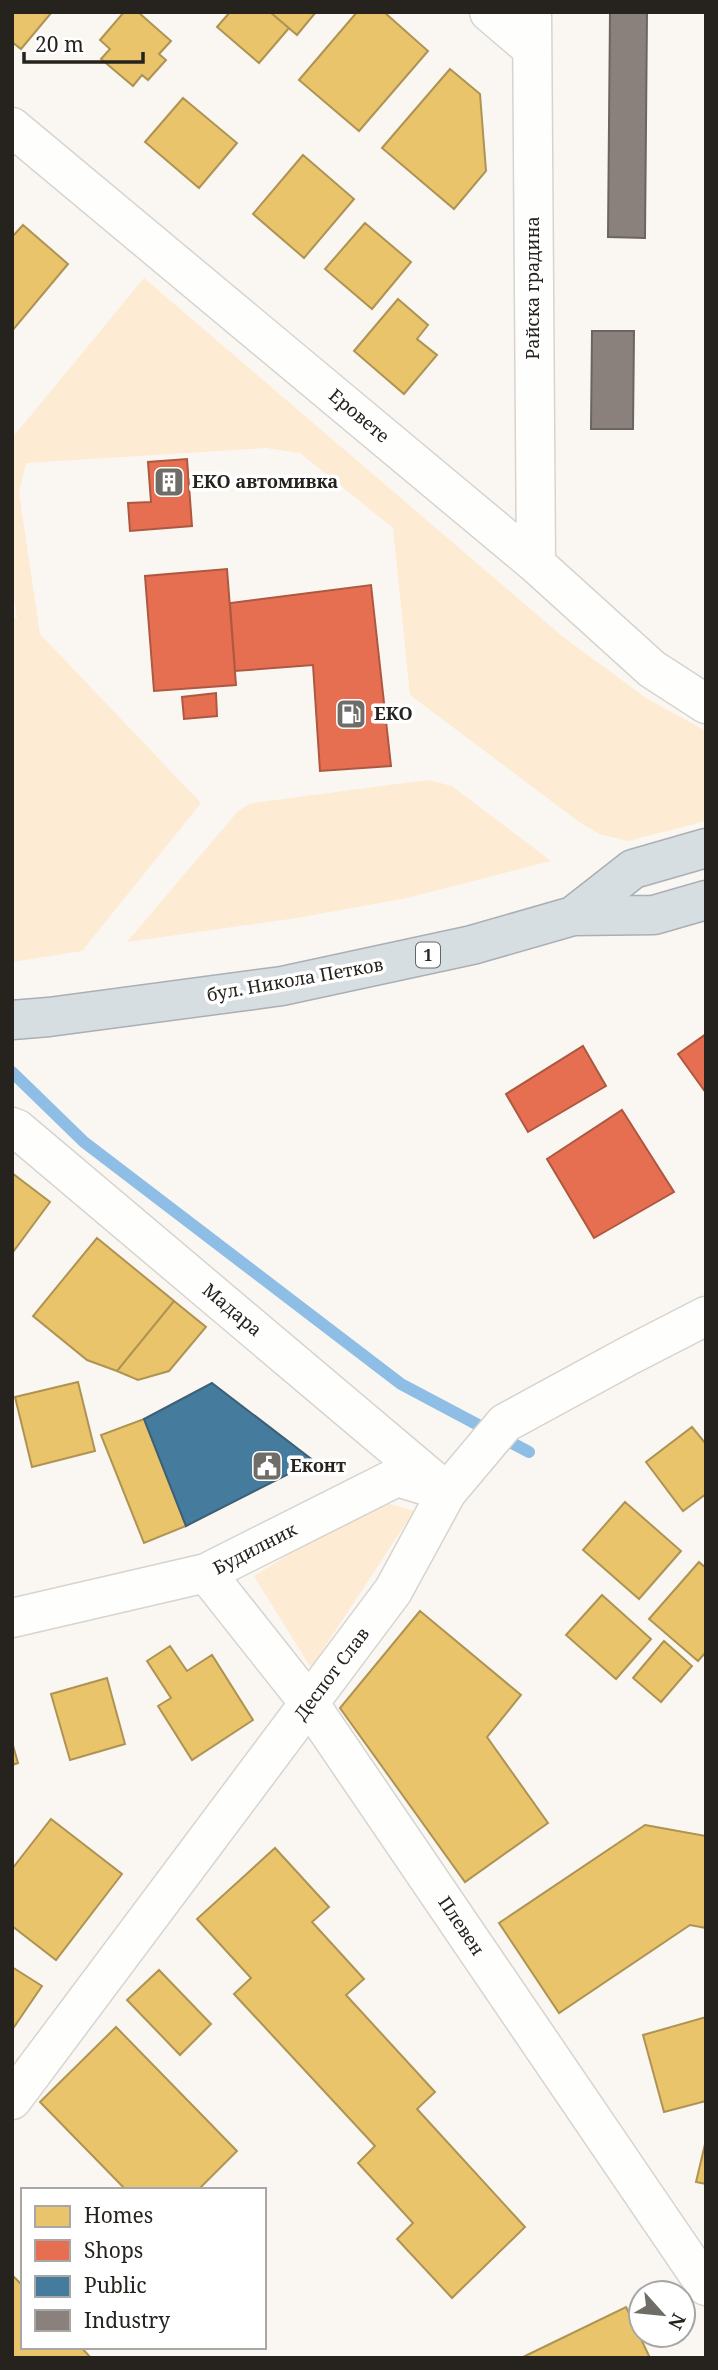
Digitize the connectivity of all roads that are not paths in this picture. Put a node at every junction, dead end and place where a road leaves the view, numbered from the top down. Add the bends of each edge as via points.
1 (489, 12) edge
2 (532, 30) edge
3 (12, 127) edge
4 (536, 564) junction
5 (706, 704) edge
6 (706, 848) edge
7 (706, 900) edge
8 (573, 916) junction
9 (12, 1020) edge
10 (15, 1128) edge
11 (706, 1316) edge
12 (447, 1492) junction
13 (206, 1573) junction
14 (12, 1618) edge
15 (309, 1703) junction
16 (12, 2100) edge
17 (706, 2286) edge

1 - 2 street
2 - 4 street, Райска градина
3 - 4 street, Еровете
4 - 5 street, Еровете via 652,669
6 - 8 highway, бул. Никола Петков / 1 via 633,869
7 - 8 highway, бул. Никола Петков / 1 via 654,915
8 - 9 highway, бул. Никола Петков / 1 via 472,945 282,986
10 - 12 street, Мадара
11 - 12 street, Деспот Слав via 505,1423
12 - 13 street, Будилник via 397,1477
12 - 15 street, Деспот Слав via 393,1591
13 - 14 street, Будилник
13 - 15 street, Плевен
15 - 16 street, Деспот Слав
15 - 17 street, Плевен

